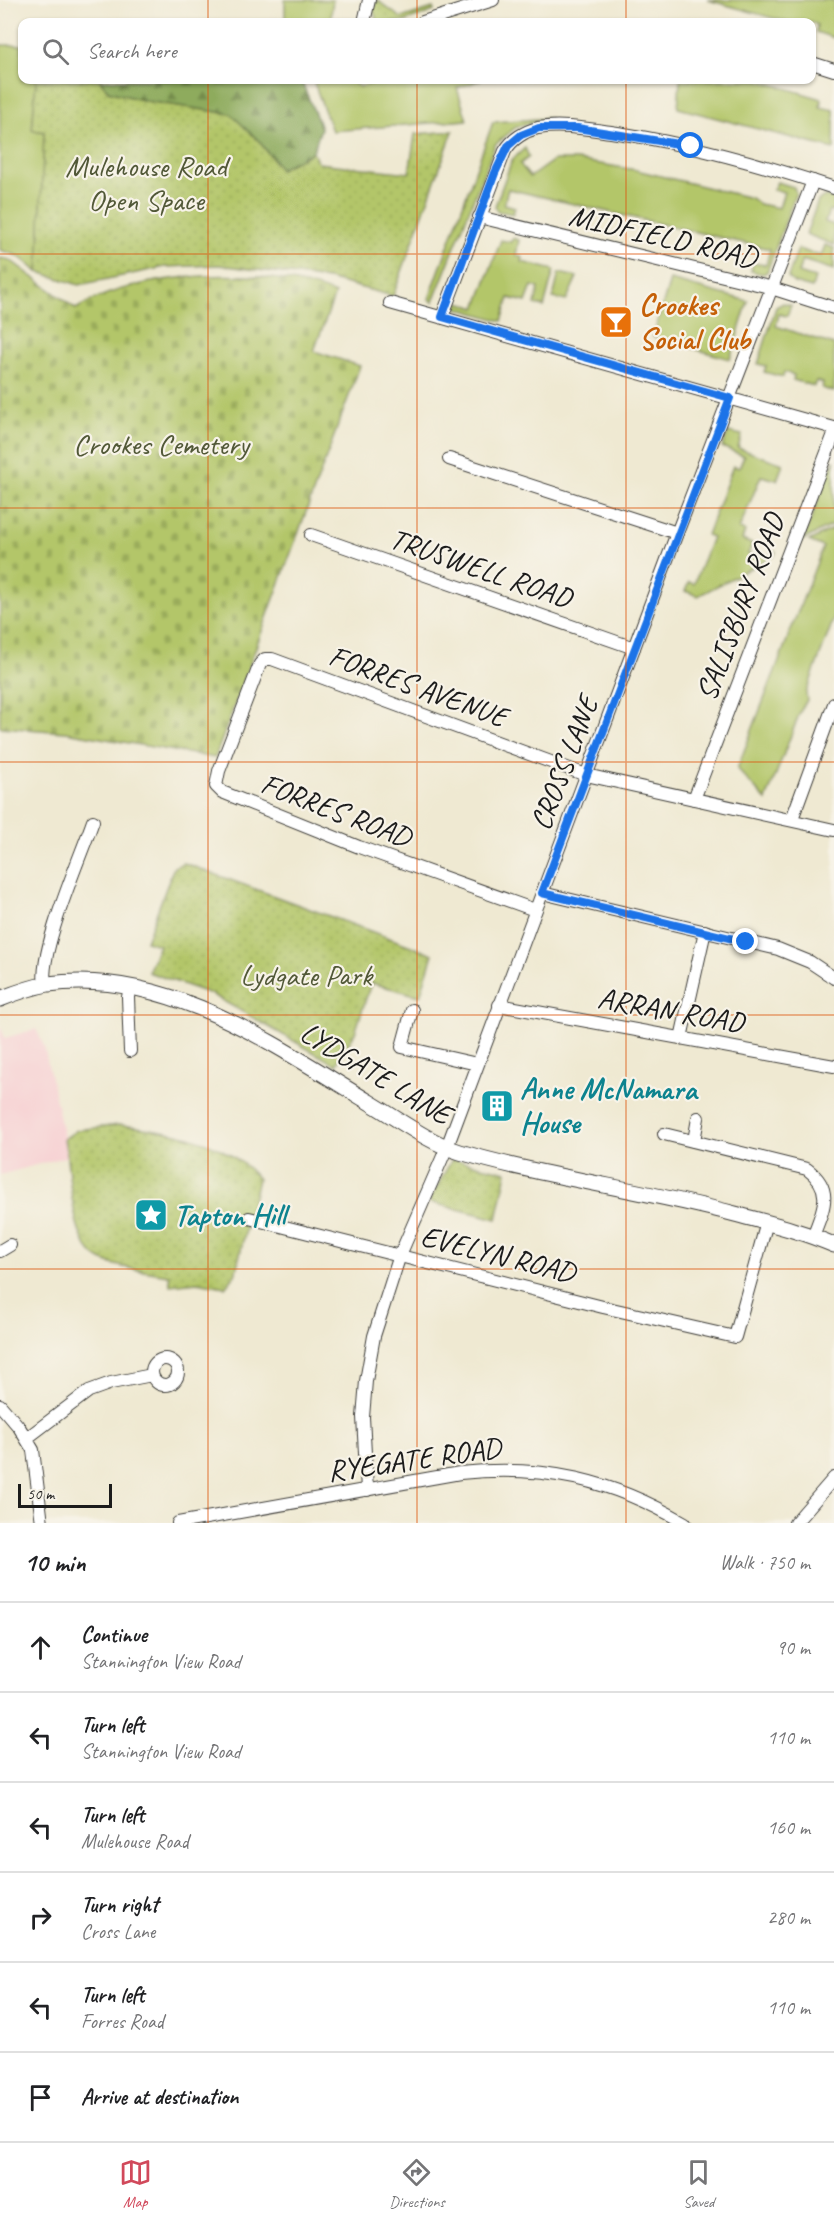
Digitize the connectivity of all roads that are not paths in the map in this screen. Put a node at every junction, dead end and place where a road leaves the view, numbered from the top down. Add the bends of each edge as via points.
1 (369, 0) edge
2 (493, 0) edge
3 (365, 18) edge
4 (436, 18) edge
5 (816, 64) edge
6 (834, 70) edge
7 (813, 181) junction
8 (834, 188) edge
9 (479, 218) junction
10 (773, 288) junction
11 (390, 303) dead end
12 (834, 308) edge
13 (442, 317) junction
14 (730, 398) junction
15 (834, 428) edge
16 (834, 434) edge
17 (449, 459) dead end
18 (677, 533) junction
19 (311, 536) dead end
20 (634, 648) junction
21 (248, 691) joint
22 (834, 704) edge
23 (586, 775) junction
24 (694, 799) junction
25 (792, 819) junction
26 (93, 821) dead end
27 (834, 830) edge
28 (542, 893) junction
29 (535, 910) junction
30 (705, 931) junction
31 (834, 978) edge
32 (45, 985) junction
33 (130, 987) junction
34 (0, 999) edge
35 (498, 1005) junction
36 (412, 1010) dead end
37 (681, 1038) junction
38 (130, 1051) dead end
39 (477, 1064) junction
40 (834, 1066) edge
41 (698, 1118) dead end
42 (664, 1134) dead end
43 (694, 1141) junction
44 (447, 1147) junction
45 (249, 1218) dead end
46 (767, 1222) junction
47 (813, 1236) junction
48 (834, 1245) edge
49 (400, 1255) junction
50 (152, 1375) dead end
51 (0, 1405) edge
52 (27, 1438) junction
53 (834, 1478) edge
54 (367, 1490) junction
55 (42, 1523) edge
56 (178, 1523) edge
57 (685, 1523) edge
58 (795, 1523) edge

1 - 3 street
2 - 4 street
5 - 6 street
7 - 8 street
7 - 9 street via 664,140 577,128 539,128 508,146
7 - 10 street, CROSS LANE
9 - 10 street, MIDFIELD ROAD
9 - 13 street
10 - 12 street, MIDFIELD ROAD
10 - 14 street, CROSS LANE
11 - 13 street
13 - 14 street
14 - 15 street
14 - 18 street, CROSS LANE
16 - 24 street, SALISBURY ROAD
17 - 18 street
18 - 20 street, CROSS LANE
19 - 20 street, TRUSWELL ROAD
20 - 23 street, CROSS LANE
21 - 23 street, FORRES AVENUE via 260,664 272,659
21 - 29 street, FORRES ROAD via 219,771 216,786 222,792 359,847
22 - 25 street
23 - 24 street, FORRES AVENUE
23 - 28 street, CROSS LANE
24 - 25 street, FORRES AVENUE
25 - 27 street, FORRES AVENUE
26 - 32 street via 53,934 43,975
28 - 29 street, CROSS LANE
28 - 30 street
29 - 35 street, CROSS LANE
30 - 31 street via 791,953
30 - 37 street
32 - 33 street, LYDGATE LANE via 82,982
32 - 34 street, LYDGATE LANE
33 - 38 street
33 - 44 street, LYDGATE LANE via 200,1009 250,1031
35 - 37 street, ARRAN ROAD
35 - 39 street, CROSS LANE
36 - 39 street via 402,1047
37 - 40 street, ARRAN ROAD
39 - 44 street, CROSS LANE
41 - 43 street
42 - 43 street
43 - 47 street via 816,1174 827,1191
44 - 46 street, LYDGATE LANE
44 - 49 street, CROSS LANE
45 - 49 street, EVELYN ROAD
46 - 47 street, LYDGATE LANE
46 - 49 street, EVELYN ROAD via 735,1337
47 - 48 street, LYDGATE LANE
49 - 54 street, CROSS LANE via 374,1336 366,1381 363,1417
50 - 52 street via 89,1391
51 - 52 street
52 - 55 street via 37,1465
53 - 58 street
54 - 56 street, RYEGATE ROAD
54 - 57 street, RYEGATE ROAD via 503,1468 541,1471 579,1478 630,1495

